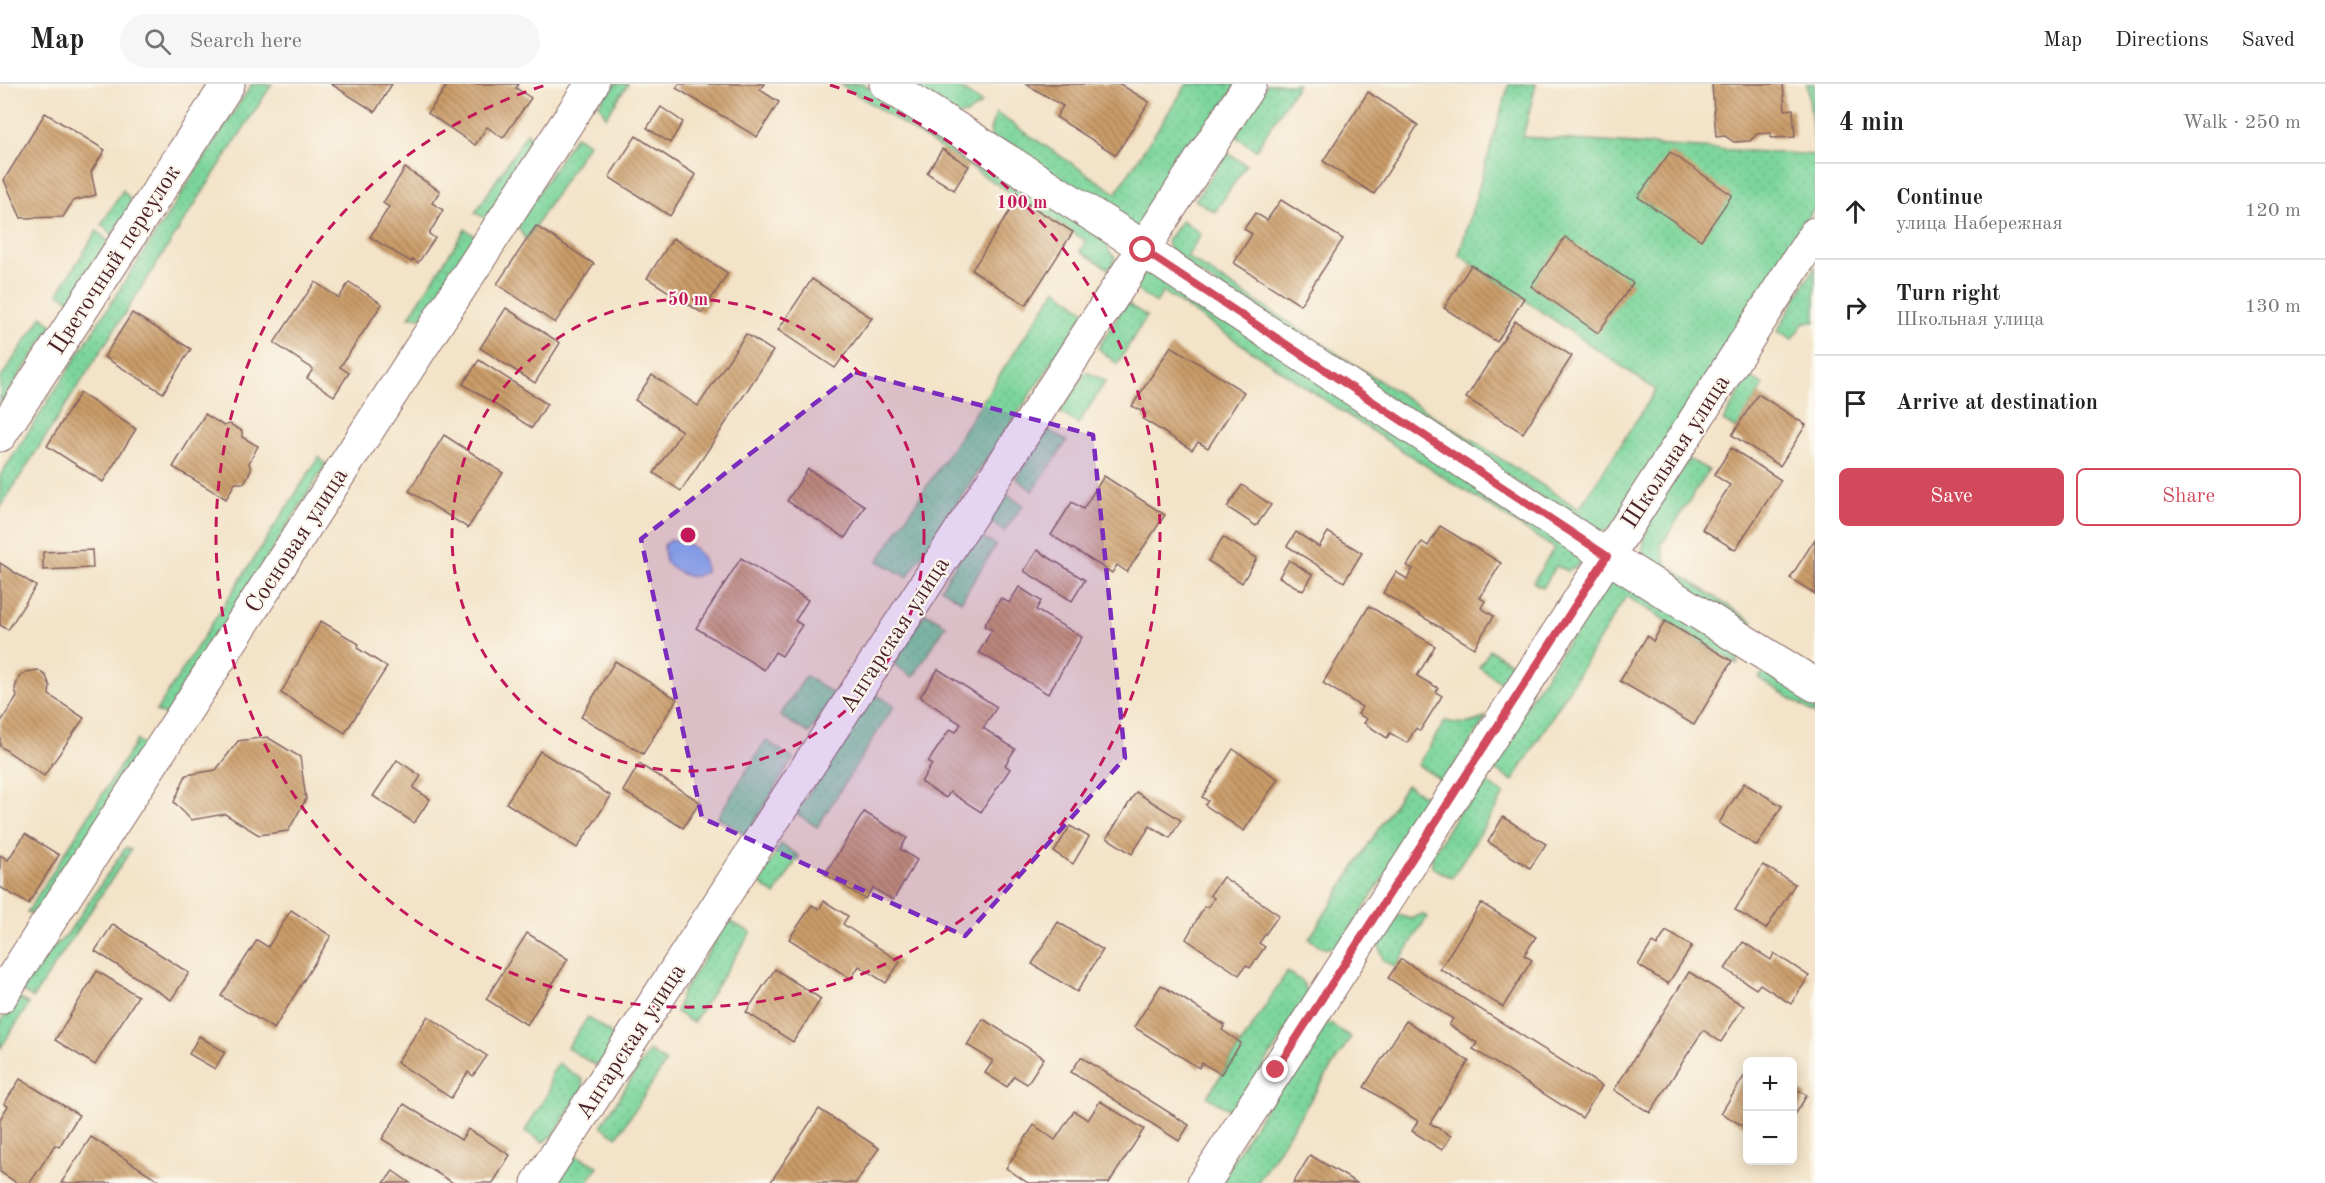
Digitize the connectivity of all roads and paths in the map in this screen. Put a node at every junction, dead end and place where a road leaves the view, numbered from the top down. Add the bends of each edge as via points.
1 (228, 84) edge
2 (592, 84) edge
3 (886, 84) edge
4 (1250, 84) edge
5 (1815, 234) edge
6 (1144, 249) junction
7 (0, 435) edge
8 (1607, 556) junction
9 (1815, 685) edge
10 (0, 997) edge
11 (538, 1183) edge
12 (1204, 1183) edge

1 - 7 street, Цветочный переулок
2 - 10 street, Сосновая улица
3 - 6 street
4 - 6 street, Ангарская улица
5 - 8 street, Школьная улица
6 - 8 street
6 - 11 street, Ангарская улица
8 - 9 street
8 - 12 street, Школьная улица

